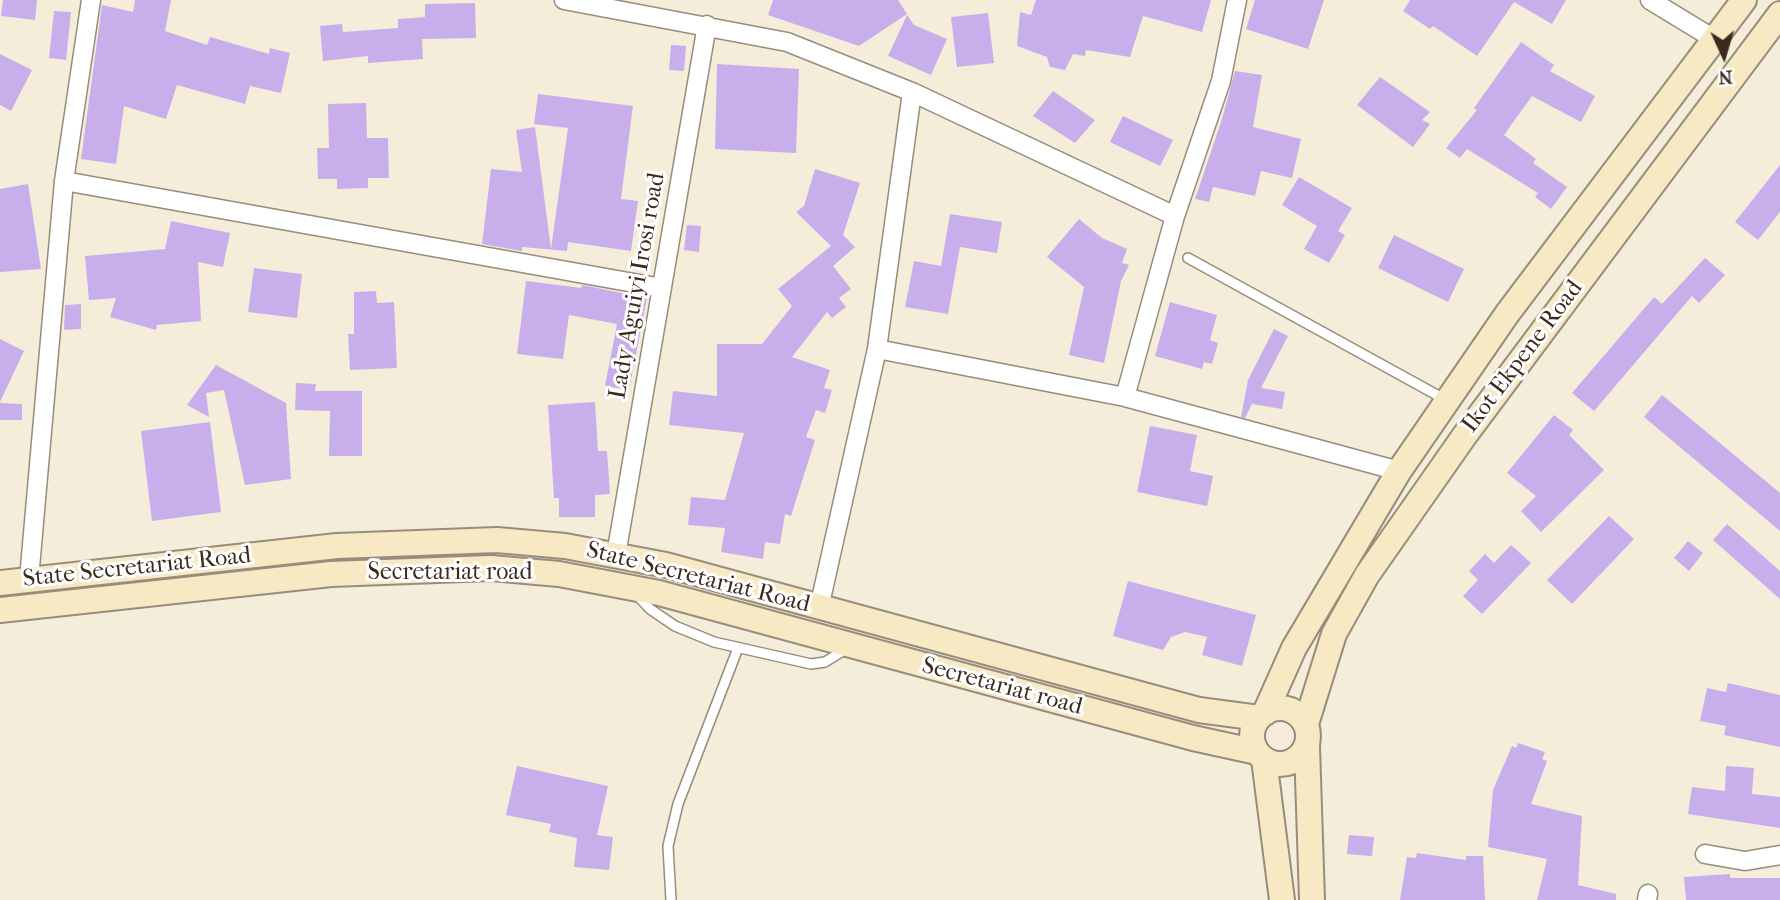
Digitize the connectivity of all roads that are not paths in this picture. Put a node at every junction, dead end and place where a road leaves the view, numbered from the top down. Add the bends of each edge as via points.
1 (90, 0) edge
2 (564, 0) edge
3 (1237, 0) edge
4 (1650, 0) edge
5 (1744, 0) edge
6 (1780, 13) edge
7 (707, 25) junction
8 (1714, 39) junction
9 (912, 92) junction
10 (64, 181) junction
11 (1175, 216) junction
12 (1188, 258) dead end
13 (662, 288) junction
14 (877, 349) junction
15 (1125, 397) junction
16 (1448, 401) junction
17 (1399, 471) junction
18 (617, 555) junction
19 (29, 579) junction
20 (0, 583) edge
21 (631, 588) junction
22 (819, 608) junction
23 (0, 610) edge
24 (850, 646) junction
25 (738, 648) junction
26 (1262, 715) junction
27 (1306, 736) junction
28 (1260, 756) junction
29 (1705, 854) dead end
30 (1780, 855) edge
31 (671, 900) edge
32 (1282, 900) edge
33 (1312, 900) edge

1 - 10 street
2 - 7 street
3 - 11 street via 1221,81
4 - 8 street
5 - 8 street
6 - 27 street, Ikot Ekpene Road via 1465,435 1367,575 1334,634
7 - 9 street via 787,42
7 - 13 street, Lady Aguiyi Irosi road
8 - 16 street via 1507,314
9 - 11 street
9 - 14 street
10 - 13 street
10 - 19 street
11 - 15 street
12 - 16 lane
13 - 18 street, Lady Aguiyi Irosi road
14 - 15 street
14 - 22 street
15 - 17 street
16 - 17 street
17 - 26 street via 1294,648
18 - 19 street, State Secretariat Road via 497,540 426,541 337,546
18 - 22 street, State Secretariat Road
19 - 20 street, State Secretariat Road
21 - 23 street, Secretariat road via 518,570 420,569 331,574
21 - 24 street, Secretariat road
21 - 25 lane via 675,626
22 - 26 street, State Secretariat Road via 1199,710
24 - 25 lane via 825,662 811,664
24 - 28 street, Secretariat road
25 - 31 lane via 678,804 668,846
26 - 27 street via 1276,708 1288,709 1298,714
26 - 28 street via 1252,741
27 - 28 street via 1301,756 1283,764
27 - 33 street, Ikot Ekpene Road
28 - 32 street
29 - 30 street via 1745,861

